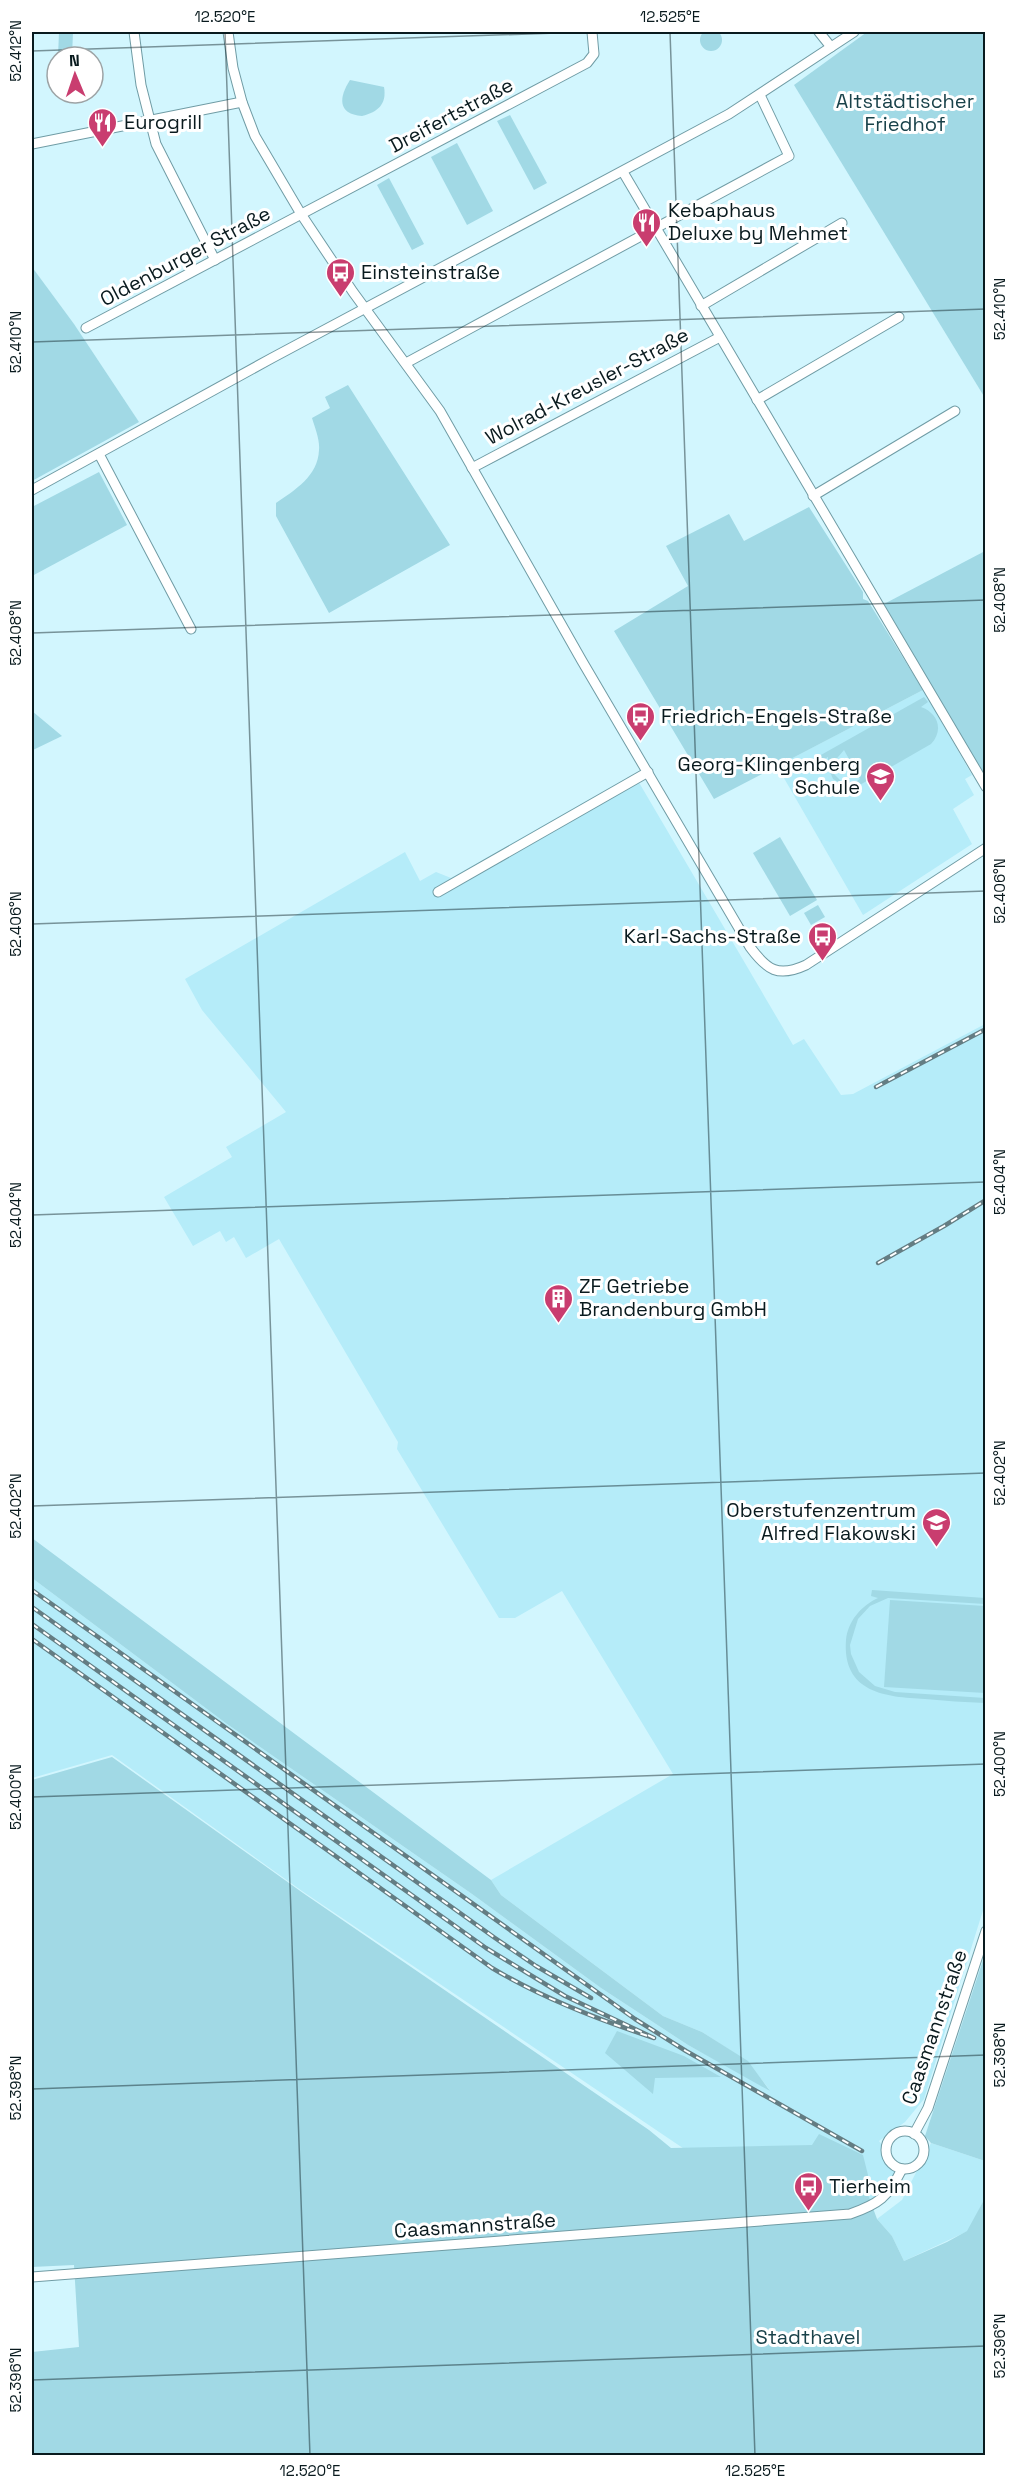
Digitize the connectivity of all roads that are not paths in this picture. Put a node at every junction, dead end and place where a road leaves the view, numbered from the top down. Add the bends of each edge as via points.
1 (134, 32) edge
2 (228, 32) edge
3 (592, 32) edge
4 (819, 32) edge
5 (854, 32) edge
6 (831, 47) junction
7 (760, 95) junction
8 (242, 102) junction
9 (149, 120) junction
10 (32, 144) edge
11 (623, 172) junction
12 (301, 214) junction
13 (842, 223) dead end
14 (655, 228) junction
15 (215, 260) junction
16 (701, 306) junction
17 (366, 309) junction
18 (899, 317) dead end
19 (86, 328) dead end
20 (720, 337) junction
21 (406, 363) junction
22 (757, 400) junction
23 (955, 411) dead end
24 (99, 453) junction
25 (472, 468) junction
26 (32, 489) edge
27 (813, 496) junction
28 (191, 629) dead end
29 (648, 772) junction
30 (986, 787) edge
31 (986, 848) edge
32 (438, 892) dead end
33 (986, 1930) edge
34 (914, 2134) junction
35 (902, 2169) junction
36 (32, 2277) edge

1 - 9 street
2 - 8 street
3 - 12 street, Dreifertstraße via 594,54 587,63
4 - 6 street
5 - 6 street
6 - 7 street
7 - 11 street
7 - 14 street via 789,156
8 - 9 street
8 - 12 street via 255,136
9 - 10 street
9 - 15 street via 169,172
11 - 14 street
11 - 17 street
12 - 15 street, Oldenburger Straße
12 - 17 street
13 - 16 street
14 - 16 street
14 - 21 street
15 - 19 street, Oldenburger Straße
16 - 20 street
17 - 21 street
17 - 24 street
18 - 22 street
20 - 22 street
20 - 25 street, Wolrad-Kreusler-Straße
21 - 25 street via 440,411
22 - 27 street
23 - 27 street
24 - 26 street
24 - 28 street
25 - 29 street
27 - 30 street
29 - 31 street via 750,947 763,965 776,970 806,965
29 - 32 street
33 - 34 street, Caasmannstraße via 928,2108
34 - 35 street, Caasmannstraße via 922,2144 923,2157 915,2167
34 - 35 street, Caasmannstraße via 898,2133 887,2144 888,2160
35 - 36 street, Caasmannstraße via 891,2190 872,2207 850,2214

